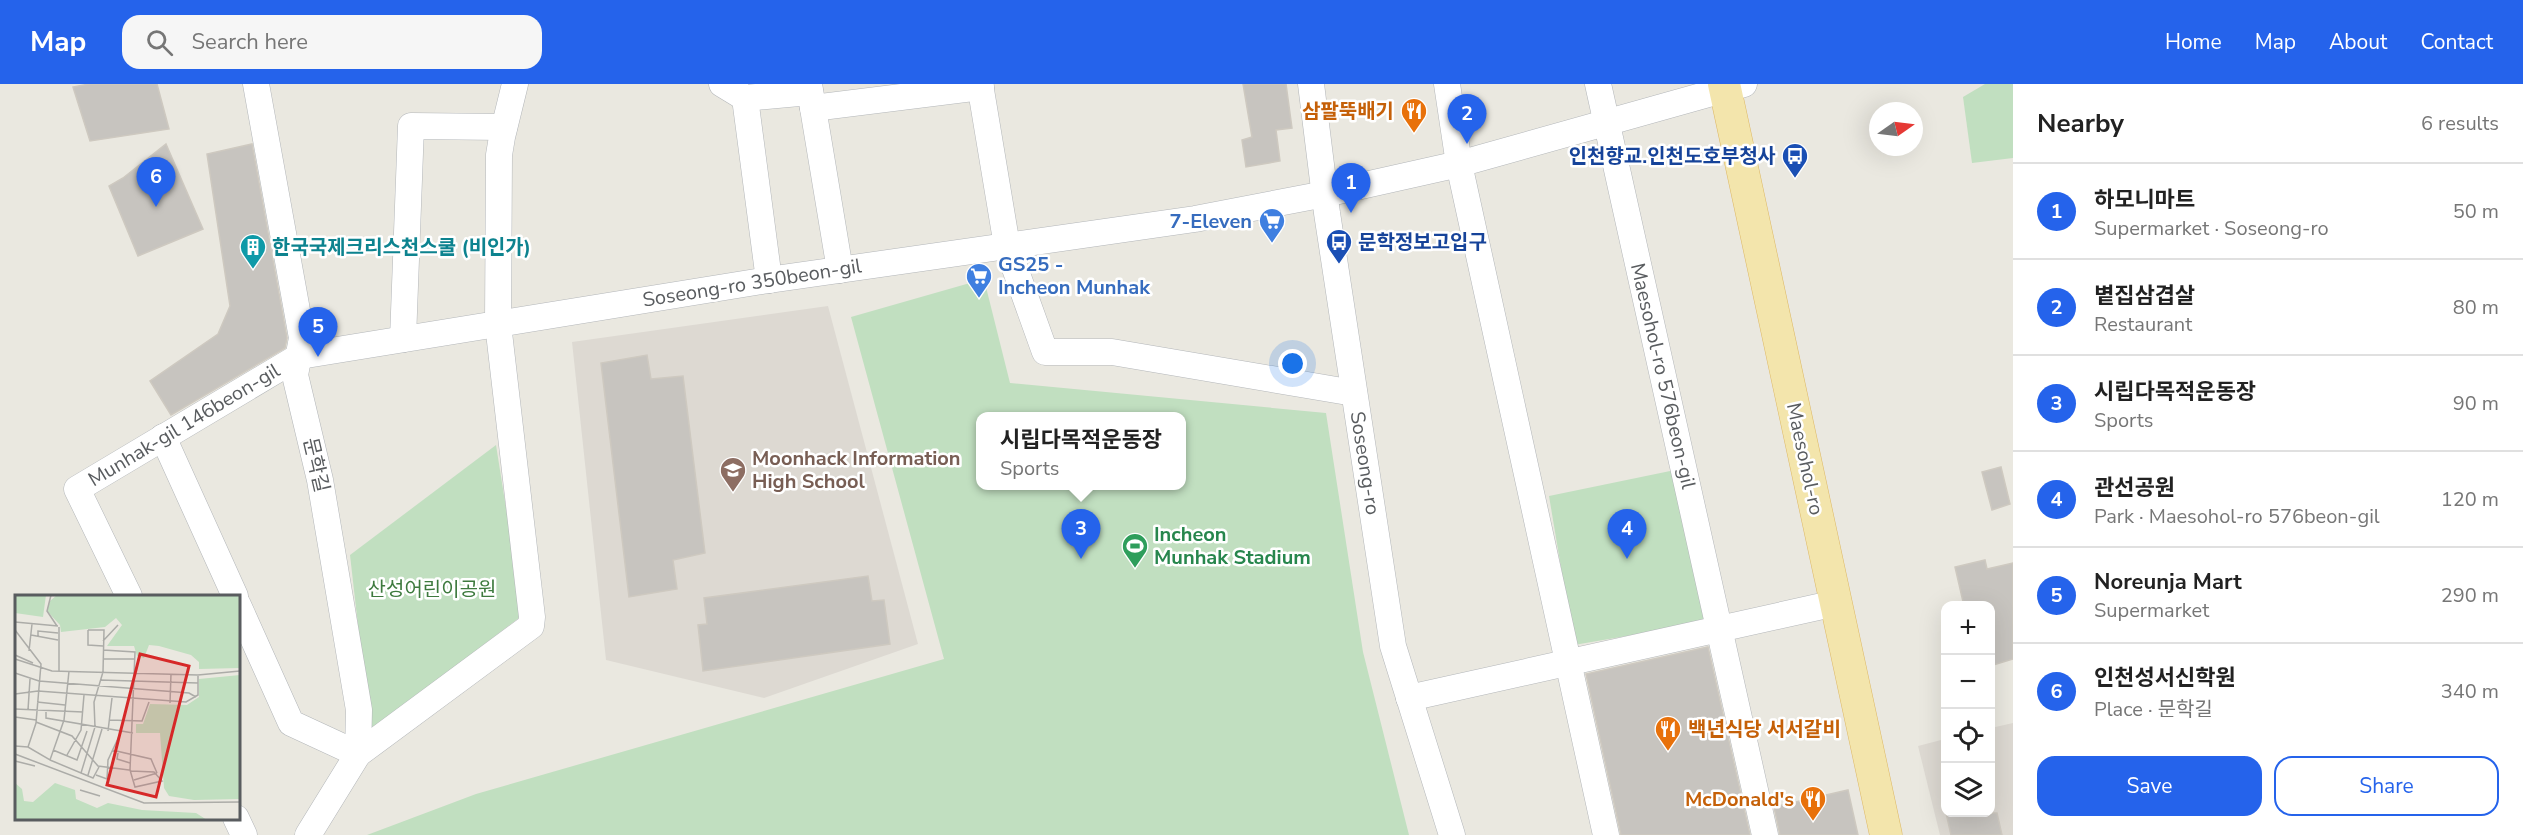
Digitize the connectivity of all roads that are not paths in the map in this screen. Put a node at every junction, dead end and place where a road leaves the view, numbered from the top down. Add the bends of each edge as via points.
1 (256, 84) edge
2 (515, 84) edge
3 (722, 84) edge
4 (1311, 84) edge
5 (1447, 84) edge
6 (1598, 84) edge
7 (981, 86) edge
8 (1731, 86) edge
9 (811, 95) edge
10 (745, 98) junction
11 (1607, 123) junction
12 (504, 127) junction
13 (1459, 164) junction
14 (1325, 194) junction
15 (1007, 246) junction
16 (840, 270) junction
17 (769, 280) junction
18 (498, 324) junction
19 (403, 339) junction
20 (300, 356) junction
21 (1354, 393) junction
22 (164, 437) junction
23 (128, 595) edge
24 (234, 595) edge
25 (1836, 603) junction
26 (240, 609) edge
27 (1720, 629) junction
28 (1568, 663) junction
29 (1409, 698) junction
30 (358, 754) junction
31 (236, 820) edge
32 (244, 835) edge
33 (308, 835) edge
34 (1452, 835) edge
35 (1606, 835) edge
36 (1765, 835) edge
37 (1886, 835) edge

1 - 20 street, 문학길 via 302,338
2 - 12 street
3 - 10 street
4 - 14 street, Soseong-ro
5 - 13 street
6 - 11 street, Maesohol-ro 576beon-gil
7 - 9 street
7 - 15 street
8 - 11 street
8 - 25 main road, Maesohol-ro
9 - 10 street
9 - 16 street
10 - 17 street
11 - 13 street
11 - 27 street, Maesohol-ro 576beon-gil
12 - 18 street via 500,155
12 - 19 street via 411,126
13 - 14 street
13 - 28 street
14 - 15 street, Soseong-ro 350beon-gil via 1195,219
14 - 21 street, Soseong-ro
15 - 16 street, Soseong-ro 350beon-gil
15 - 21 street via 1045,352 1112,352
16 - 17 street, Soseong-ro 350beon-gil
17 - 18 street, Soseong-ro 350beon-gil
18 - 19 street, Soseong-ro 350beon-gil
18 - 30 street via 531,626
19 - 20 street, Soseong-ro 350beon-gil
20 - 22 street, Munhak-gil 146beon-gil
20 - 30 street, 문학길 via 295,375 320,480 343,610 359,710
21 - 29 street, Soseong-ro via 1393,646
22 - 23 street, Munhak-gil 146beon-gil via 77,489
22 - 24 street
25 - 27 street
25 - 37 main road, Maesohol-ro
26 - 30 street via 291,723
27 - 28 street
27 - 36 street, Maesohol-ro 576beon-gil
28 - 29 street
28 - 35 street
29 - 34 street, Soseong-ro
30 - 33 street
31 - 32 street

